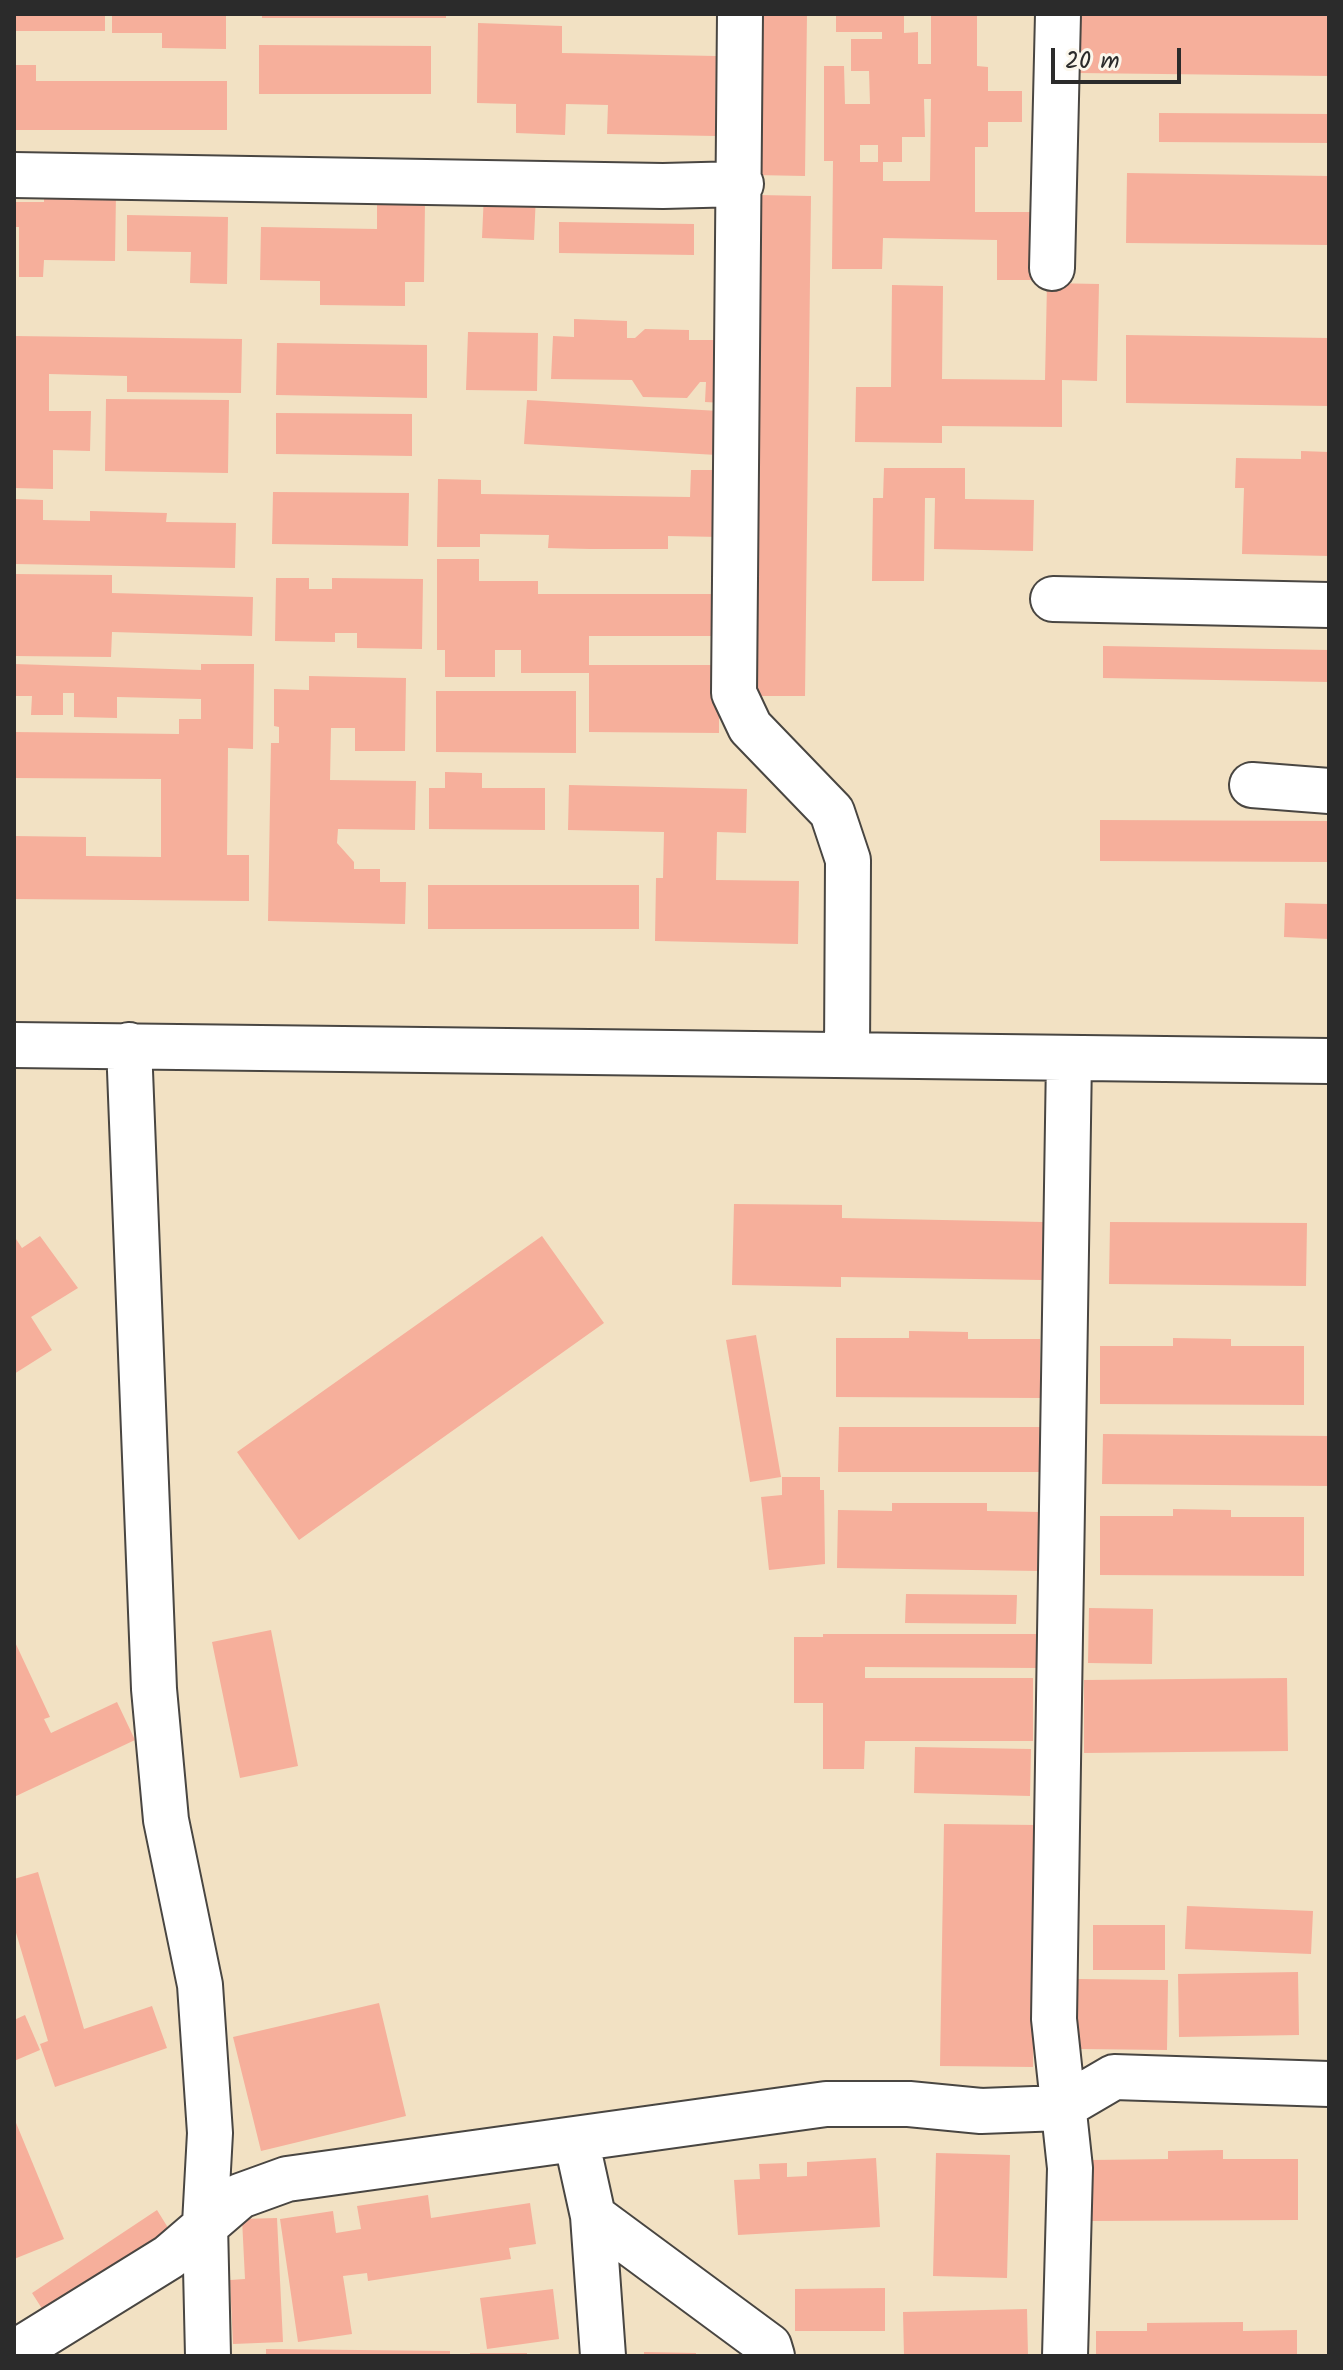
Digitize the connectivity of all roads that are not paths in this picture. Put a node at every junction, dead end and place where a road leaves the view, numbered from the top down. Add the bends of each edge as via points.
1 (740, 14) edge
2 (1058, 14) edge
3 (14, 175) edge
4 (741, 184) junction
5 (1052, 268) dead end
6 (1053, 599) dead end
7 (1329, 605) edge
8 (1252, 785) dead end
9 (1329, 791) edge
10 (14, 1045) edge
11 (129, 1045) junction
12 (847, 1055) junction
13 (1069, 1058) junction
14 (1329, 1061) edge
15 (1329, 2084) edge
16 (1061, 2108) junction
17 (576, 2139) junction
18 (593, 2216) junction
19 (205, 2224) junction
20 (14, 2353) edge
21 (208, 2356) edge
22 (603, 2356) edge
23 (772, 2356) edge
24 (1065, 2356) edge

1 - 4 street
2 - 5 street
3 - 4 street
4 - 12 street via 734,693 750,727 832,812 848,860
6 - 7 street
8 - 9 street
10 - 11 street
11 - 12 street
11 - 19 street via 154,1689 166,1820 200,1985 210,2133
12 - 13 street
13 - 14 street
13 - 16 street via 1054,2019
15 - 16 street via 1114,2077
16 - 17 street via 981,2111 826,2104
16 - 24 street via 1070,2168
17 - 18 street
17 - 19 street via 287,2179 240,2196
18 - 22 street
18 - 23 street via 769,2346
19 - 20 street via 169,2257
19 - 21 street

